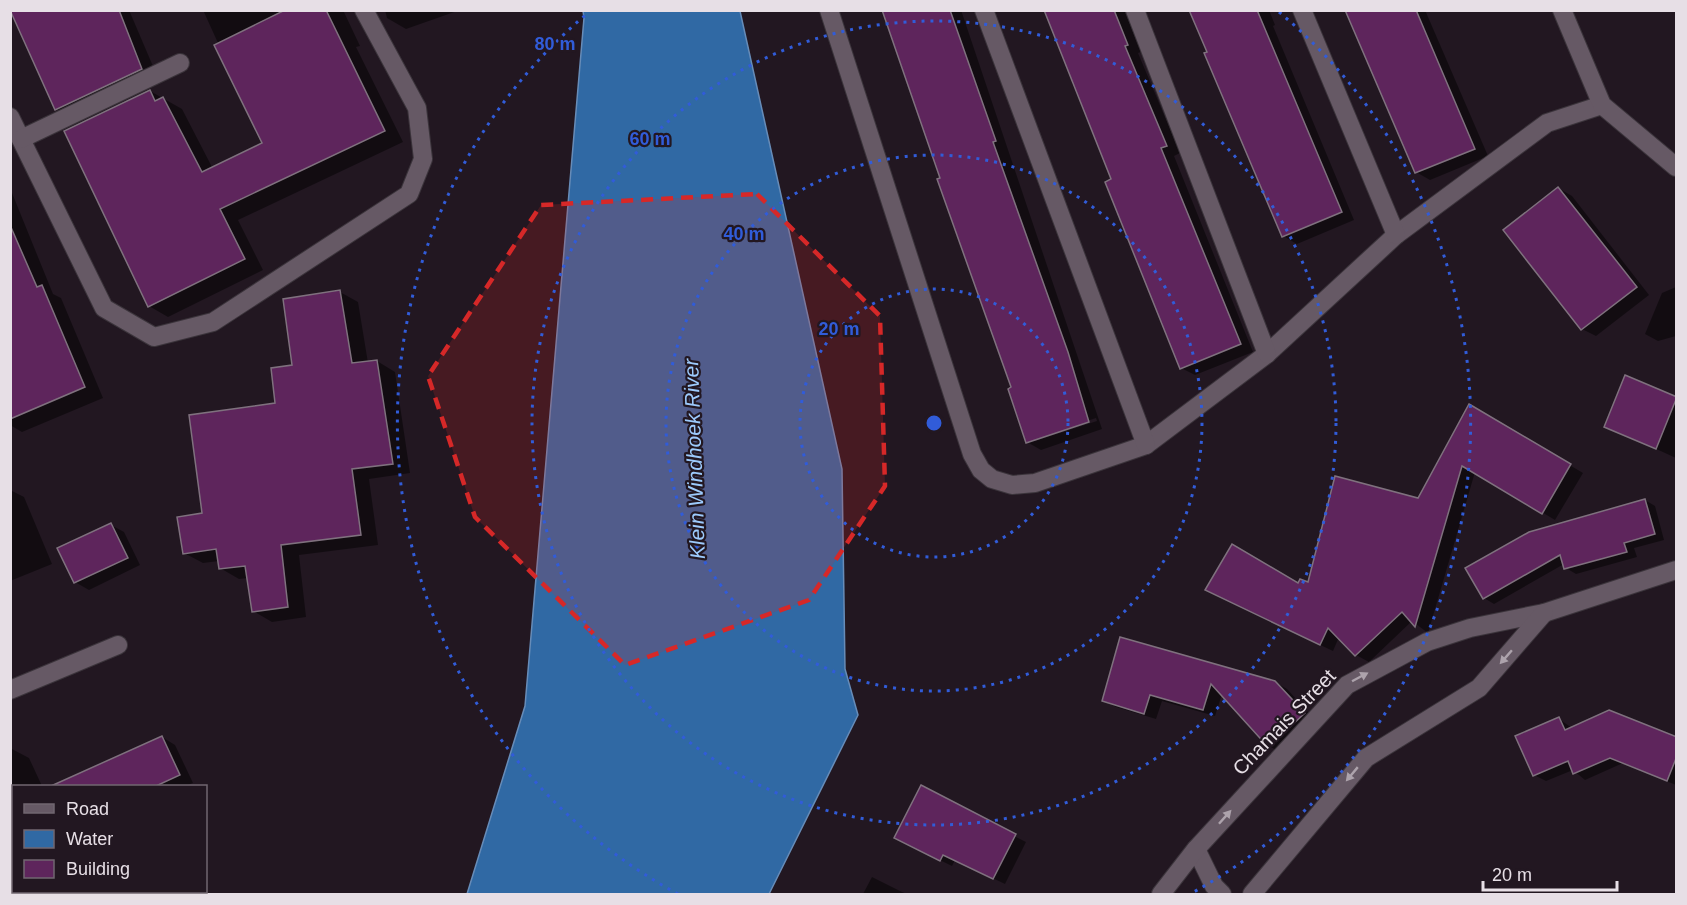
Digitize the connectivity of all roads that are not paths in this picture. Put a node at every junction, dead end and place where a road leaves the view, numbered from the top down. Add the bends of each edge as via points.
1 (364, 10) edge
2 (829, 10) edge
3 (984, 10) edge
4 (1136, 10) edge
5 (1302, 10) edge
6 (1562, 10) edge
7 (180, 63) dead end
8 (1602, 105) junction
9 (10, 117) edge
10 (21, 139) junction
11 (1677, 167) edge
12 (1396, 235) junction
13 (1267, 354) junction
14 (1146, 445) junction
15 (1677, 570) edge
16 (1544, 613) junction
17 (118, 645) dead end
18 (10, 690) edge
19 (1196, 849) junction
20 (1161, 894) edge
21 (1222, 894) edge
22 (1252, 894) edge

1 - 10 street via 417,108 423,159 409,194 213,322 154,337 104,308
2 - 14 street via 972,454 981,470 1001,483 1035,483
3 - 14 street
4 - 13 street
5 - 12 street
6 - 8 street
7 - 10 street
8 - 11 street
8 - 12 street via 1547,123
9 - 10 street
12 - 13 street
13 - 14 street
15 - 16 street, Chamais Street
19 -> 16 street, Chamais Street via 1347,685 1427,642 1470,628
16 -> 22 street via 1479,688 1365,758
17 - 18 street
19 - 20 street, Chamais Street
19 - 21 street

